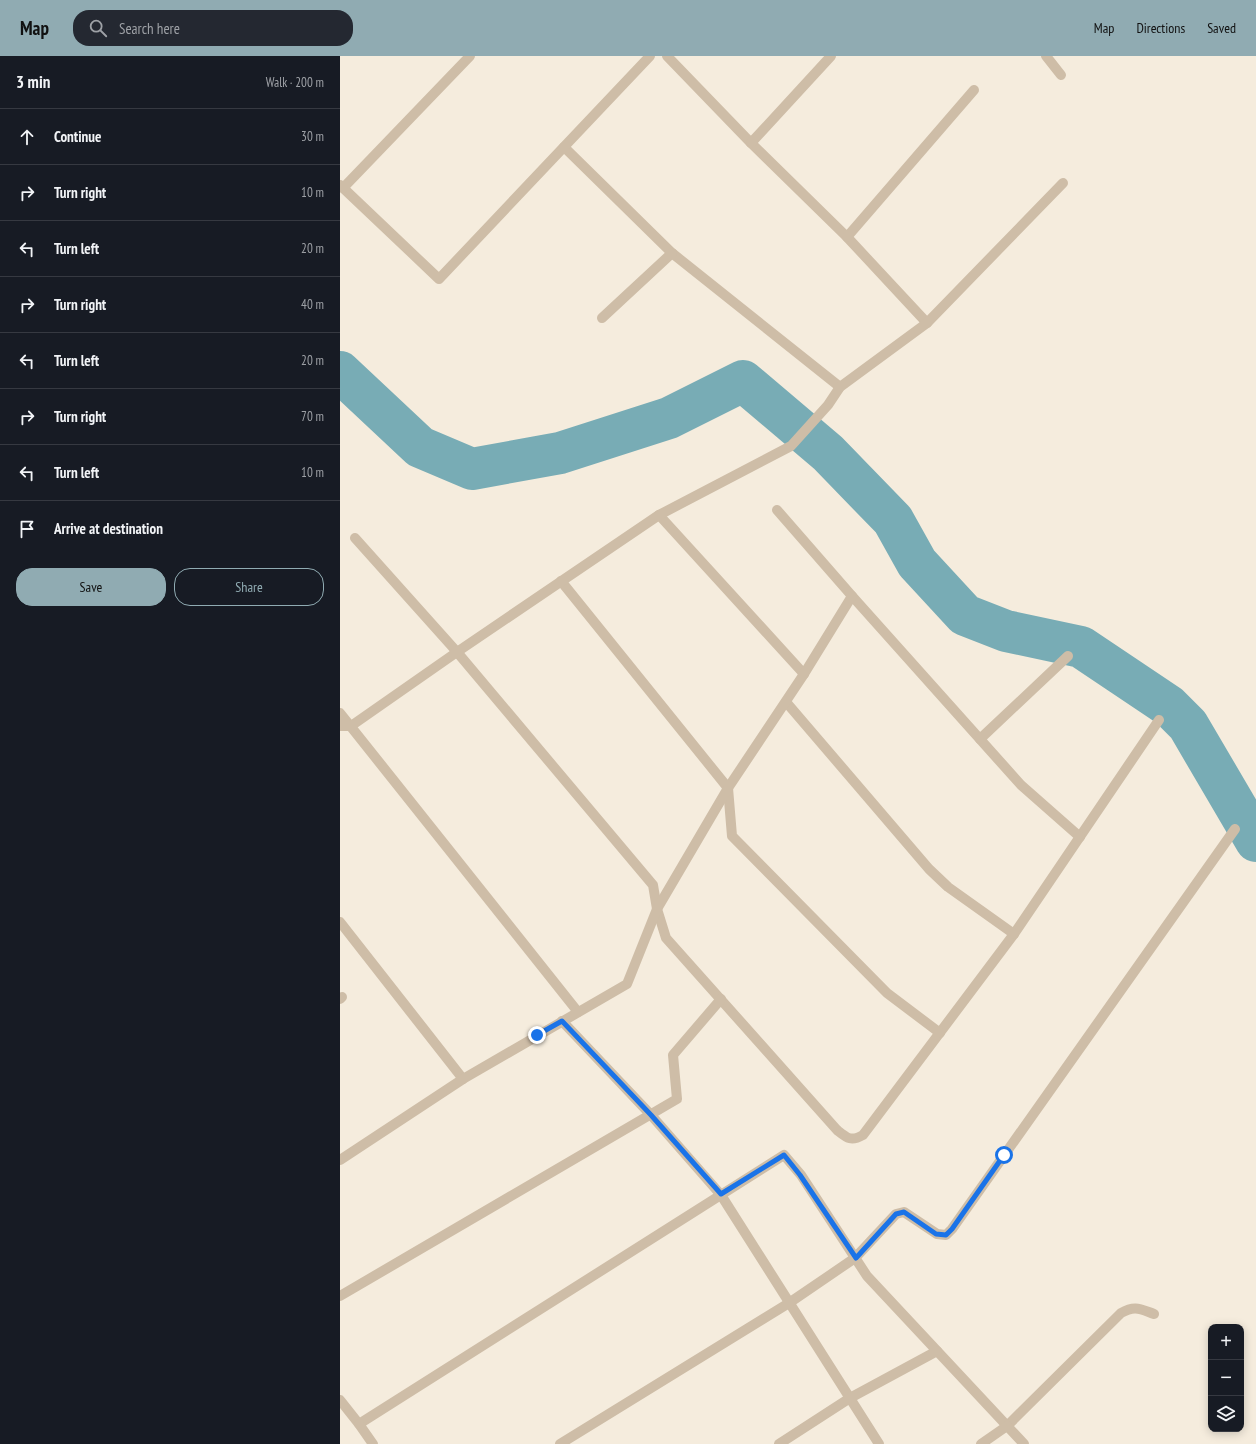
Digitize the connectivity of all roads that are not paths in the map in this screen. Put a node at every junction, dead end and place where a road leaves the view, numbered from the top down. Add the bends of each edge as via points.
1 (470, 56) edge
2 (650, 56) edge
3 (667, 56) edge
4 (831, 56) edge
5 (1046, 56) edge
6 (1061, 75) dead end
7 (974, 90) dead end
8 (750, 142) junction
9 (564, 147) junction
10 (1063, 183) dead end
11 (342, 186) edge
12 (847, 237) junction
13 (672, 253) junction
14 (602, 318) dead end
15 (927, 323) junction
16 (840, 388) junction
17 (777, 510) dead end
18 (659, 515) junction
19 (355, 538) dead end
20 (561, 581) junction
21 (852, 596) junction
22 (457, 652) junction
23 (1068, 656) dead end
24 (804, 674) junction
25 (786, 702) junction
26 (340, 713) edge
27 (1159, 720) dead end
28 (340, 726) edge
29 (351, 726) junction
30 (980, 739) junction
31 (728, 788) junction
32 (1235, 829) dead end
33 (1080, 837) junction
34 (657, 909) junction
35 (340, 922) edge
36 (1014, 934) junction
37 (721, 999) junction
38 (578, 1012) junction
39 (562, 1021) junction
40 (940, 1034) junction
41 (463, 1078) junction
42 (651, 1115) junction
43 (340, 1160) edge
44 (721, 1194) junction
45 (856, 1258) junction
46 (340, 1296) edge
47 (789, 1303) junction
48 (1154, 1314) dead end
49 (937, 1351) junction
50 (850, 1398) junction
51 (340, 1400) edge
52 (359, 1424) junction
53 (1007, 1426) junction
54 (373, 1444) edge
55 (560, 1444) edge
56 (779, 1444) edge
57 (879, 1444) edge
58 (981, 1444) edge
59 (1024, 1444) edge

1 - 11 street
2 - 9 street
3 - 8 street
4 - 8 street
5 - 6 street
7 - 12 street
8 - 12 street
9 - 11 street via 439,279
9 - 13 street
10 - 15 street
12 - 15 street
13 - 14 street
13 - 16 street
15 - 16 street
16 - 18 street via 791,446
17 - 21 street
18 - 20 street
18 - 24 street
19 - 22 street
20 - 22 street
20 - 31 street
21 - 24 street
21 - 30 street
22 - 29 street
22 - 34 street via 653,885
23 - 30 street
24 - 25 street
25 - 31 street
25 - 36 street via 938,878
26 - 29 street
27 - 33 street
28 - 29 street
29 - 38 street
30 - 33 street via 1022,785
31 - 34 street
31 - 40 street via 732,836 887,993
32 - 45 street via 952,1229 946,1235 936,1234 904,1212 896,1214
33 - 36 street
34 - 37 street via 666,938
34 - 38 street via 626,984
35 - 41 street
36 - 40 street
37 - 40 street via 837,1130 847,1138 856,1139 863,1135
37 - 42 street via 673,1055 677,1100
38 - 39 street
39 - 41 street
39 - 42 street
41 - 43 street
42 - 44 street
42 - 46 street
44 - 45 street via 784,1155
44 - 47 street
44 - 52 street
45 - 47 street
45 - 49 street via 867,1276
47 - 50 street
47 - 55 street
48 - 53 street via 1135,1307 1121,1312
49 - 50 street
49 - 53 street
50 - 56 street
50 - 57 street
51 - 52 street
52 - 54 street
53 - 58 street
53 - 59 street

